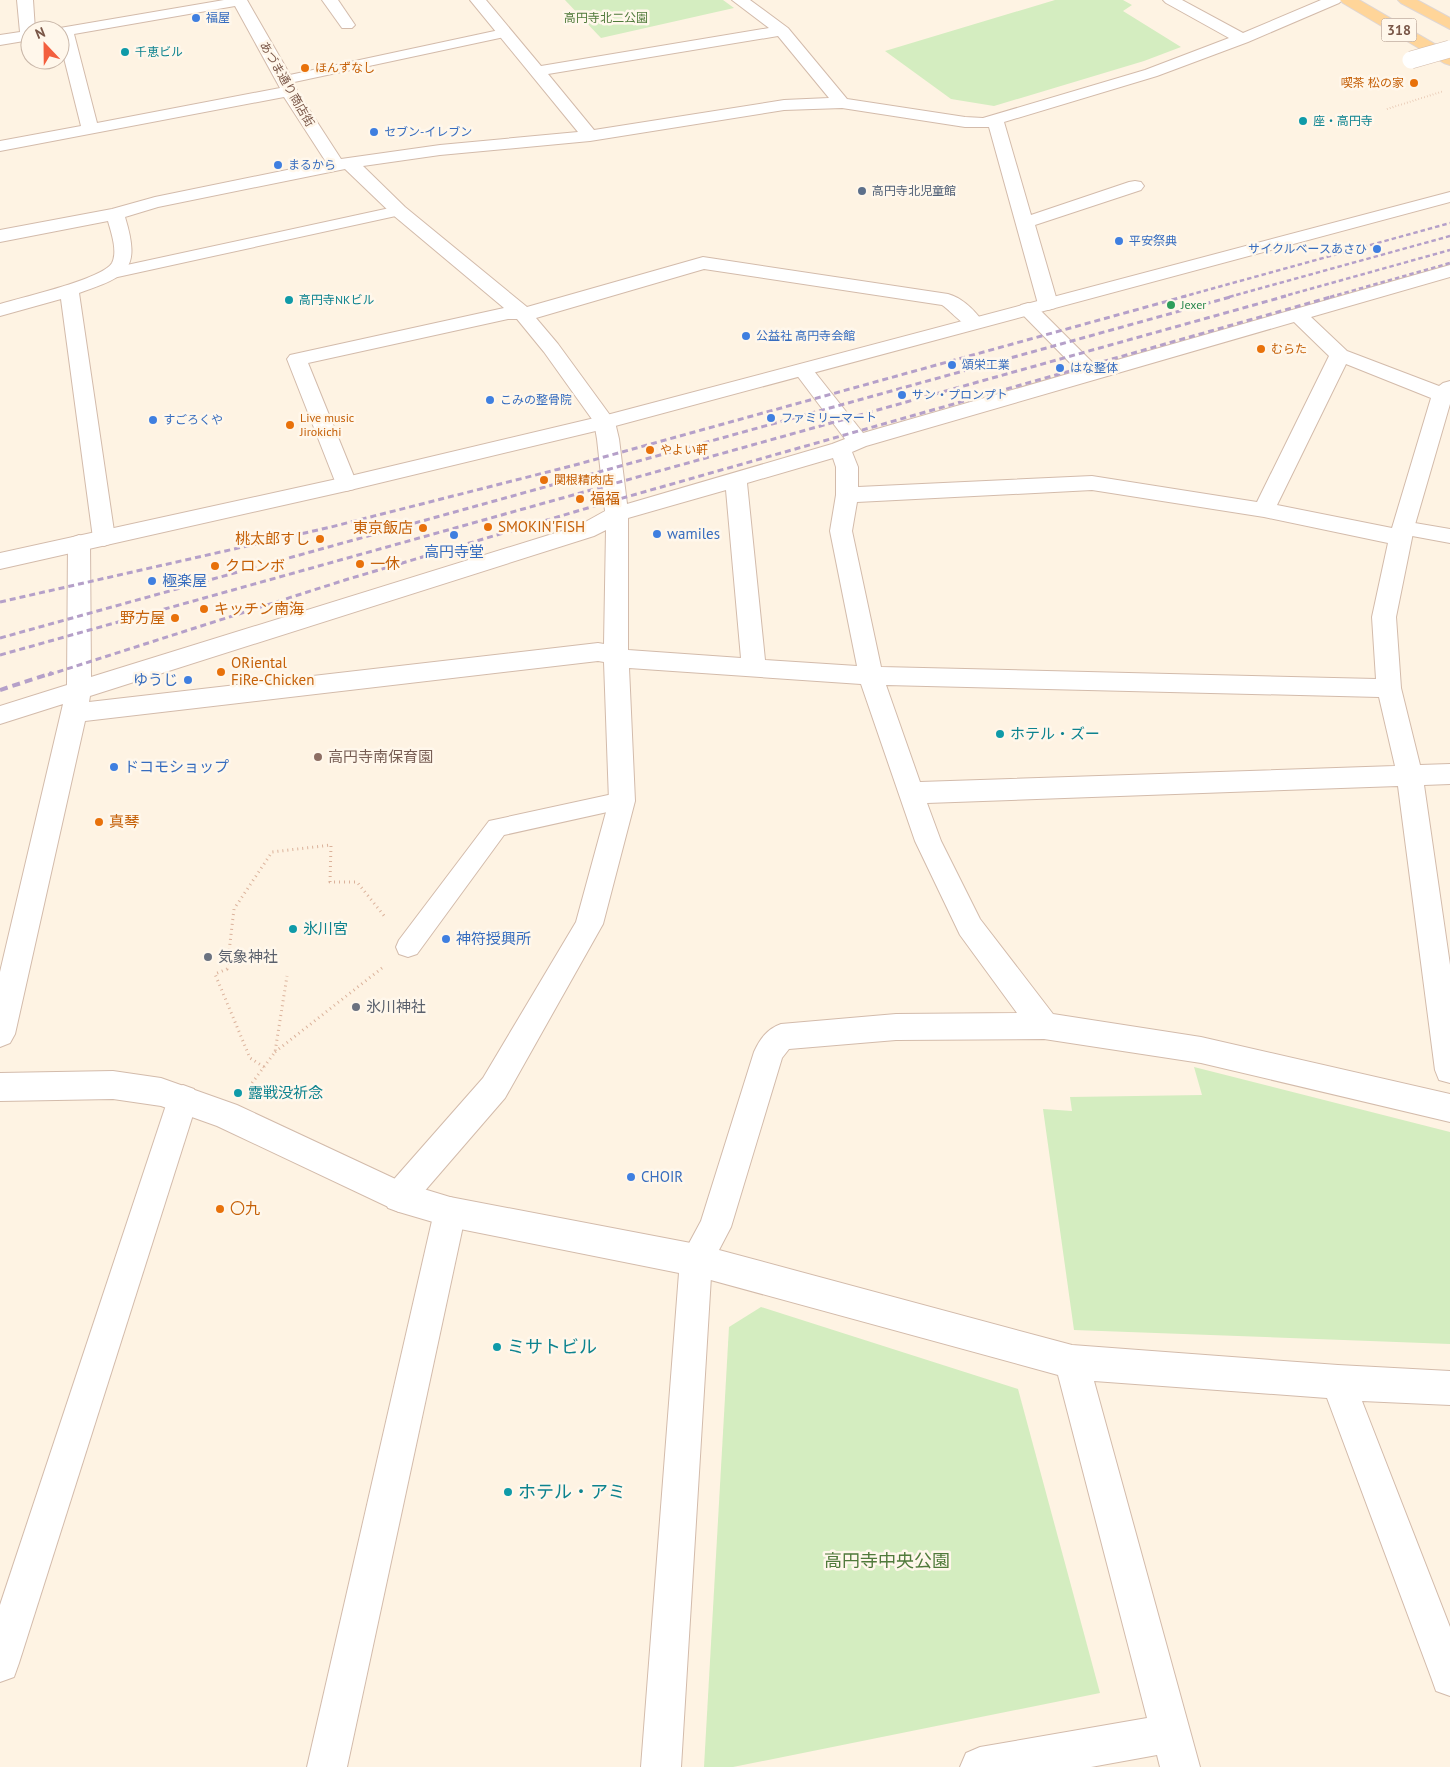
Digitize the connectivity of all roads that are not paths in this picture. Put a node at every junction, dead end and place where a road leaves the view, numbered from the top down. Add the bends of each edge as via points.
1 (25, 0) edge
2 (235, 0) edge
3 (240, 0) edge
4 (330, 0) edge
5 (478, 0) edge
6 (740, 0) edge
7 (1171, 0) edge
8 (1334, 0) edge
9 (1348, 0) edge
10 (1406, 0) edge
11 (27, 20) edge
12 (1450, 24) edge
13 (347, 25) dead end
14 (70, 30) edge
15 (782, 31) junction
16 (504, 33) junction
17 (20, 37) edge
18 (1242, 38) junction
19 (0, 40) edge
20 (1450, 48) edge
21 (70, 56) edge
22 (1411, 60) dead end
23 (1450, 60) edge
24 (537, 71) junction
25 (287, 86) junction
26 (842, 103) junction
27 (995, 120) junction
28 (90, 129) junction
29 (590, 136) junction
30 (0, 146) edge
31 (343, 164) junction
32 (1136, 186) dead end
33 (1450, 197) edge
34 (399, 211) junction
35 (116, 214) junction
36 (1024, 223) junction
37 (0, 236) edge
38 (1450, 271) edge
39 (113, 273) junction
40 (69, 290) junction
41 (1048, 304) junction
42 (0, 310) edge
43 (1028, 310) junction
44 (522, 313) junction
45 (1297, 314) junction
46 (974, 323) junction
47 (1340, 354) junction
48 (803, 370) junction
49 (1092, 374) junction
50 (1447, 393) edge
51 (604, 422) junction
52 (849, 445) junction
53 (736, 478) junction
54 (346, 484) junction
55 (847, 495) junction
56 (1264, 510) junction
57 (617, 514) junction
58 (1402, 533) junction
59 (1450, 536) edge
60 (104, 538) junction
61 (79, 543) junction
62 (0, 561) edge
63 (616, 654) junction
64 (754, 668) junction
65 (871, 676) junction
66 (1389, 688) junction
67 (76, 702) junction
68 (0, 715) edge
69 (1450, 774) edge
70 (1410, 776) junction
71 (910, 793) junction
72 (622, 801) junction
73 (408, 947) road end
74 (1044, 1026) junction
75 (0, 1034) edge
76 (1450, 1070) edge
77 (0, 1088) edge
78 (183, 1099) junction
79 (1450, 1108) edge
80 (399, 1197) junction
81 (450, 1212) junction
82 (696, 1260) junction
83 (1072, 1362) junction
84 (1338, 1382) junction
85 (1450, 1388) edge
86 (0, 1663) edge
87 (1450, 1677) edge
88 (1176, 1750) edge
89 (327, 1767) edge
90 (661, 1767) edge
91 (980, 1767) edge

1 - 11 street
2 - 14 street via 228,4
3 - 25 street, あづま通り商店街
4 - 13 street
5 - 16 street
6 - 15 street
7 - 18 street
8 - 18 street
9 - 23 main road, 318
10 - 12 main road, 318
15 - 24 street
15 - 26 street
16 - 24 street
16 - 25 lane
17 - 19 street
18 - 27 street via 1151,73
20 - 22 street, bridge
21 - 28 street
24 - 29 street
25 - 28 street
25 - 31 street, あづま通り商店街
26 - 27 street via 965,122
26 - 29 street via 784,105
27 - 36 street
28 - 30 street
29 - 31 street via 440,150
31 - 34 street, あづま通り商店街
31 - 35 street via 155,202
32 - 36 street
33 - 41 street
34 - 39 lane
34 - 44 street, あづま通り商店街
35 - 37 street
35 - 39 street via 123,245 120,266
36 - 41 street
38 - 45 street
39 - 40 street
40 - 42 street
40 - 60 street
41 - 43 street
43 - 46 street
43 - 49 street
44 - 46 street via 532,313 703,263 948,300
44 - 51 street, あづま通り商店街
44 - 54 street via 508,313 297,359
45 - 47 street
45 - 49 street
46 - 48 street
47 - 50 street
47 - 56 street
48 - 51 street
48 - 52 street
49 - 52 street
50 - 58 street
51 - 54 street
51 - 57 street
52 - 53 street
52 - 55 street
53 - 57 street
53 - 64 street
54 - 60 street
55 - 56 street via 1092,484
55 - 65 street via 841,531
56 - 58 street
57 - 63 street
57 - 67 street via 586,531
58 - 59 lane
58 - 66 street via 1384,617
60 - 61 street
61 - 62 street
61 - 67 street
63 - 64 street via 632,660
63 - 67 street via 598,652
63 - 72 street
64 - 65 street
65 - 66 street
65 - 71 street
66 - 70 street
67 - 68 street
67 - 75 street
69 - 70 street
70 - 71 street
70 - 76 street
71 - 74 street via 928,841 970,927
72 - 73 lane via 496,827
72 - 80 street via 589,924 494,1088
74 - 79 street via 1201,1050
74 - 82 street via 896,1026 781,1037 769,1052 715,1227
77 - 78 street via 113,1086 161,1092
78 - 80 street via 226,1115
78 - 86 street
80 - 81 street
81 - 82 street
81 - 89 street
82 - 83 street
82 - 90 street
83 - 84 street
83 - 88 street
84 - 85 street
84 - 87 street
88 - 91 street

